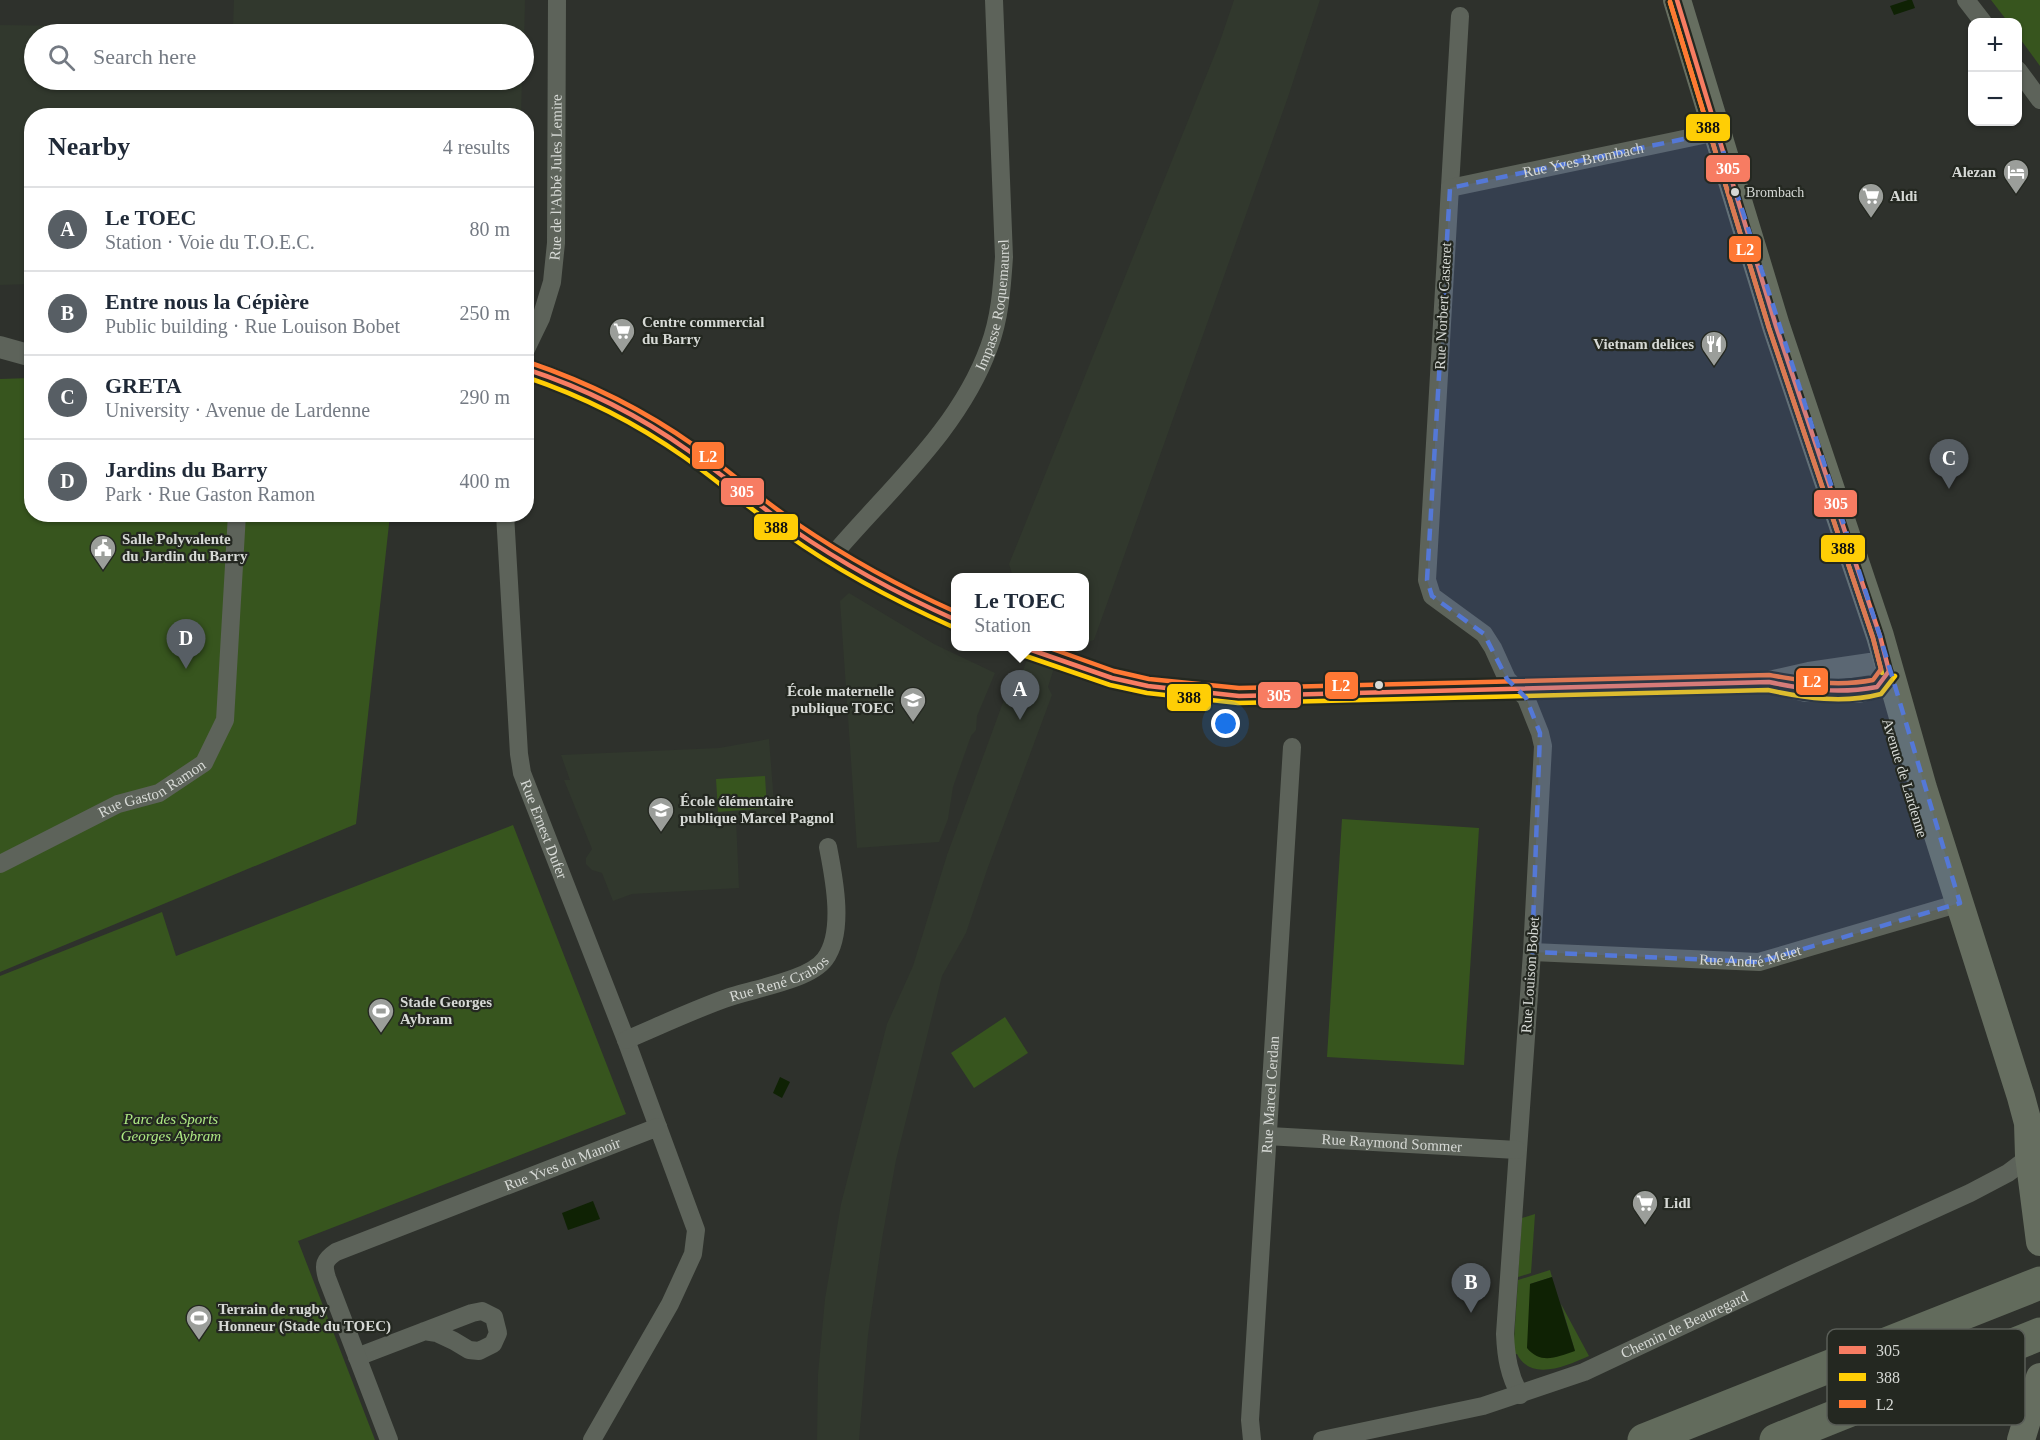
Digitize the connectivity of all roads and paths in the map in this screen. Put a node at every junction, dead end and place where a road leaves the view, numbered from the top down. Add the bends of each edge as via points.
1 (557, 0) edge
2 (994, 0) edge
3 (1665, 0) edge
4 (1677, 0) edge
5 (1966, 0) edge
6 (1460, 16) dead end
7 (1980, 18) edge
8 (2019, 72) edge
9 (2040, 100) edge
10 (1712, 133) junction
11 (1450, 188) junction
12 (534, 333) edge
13 (0, 347) edge
14 (24, 354) edge
15 (0, 363) edge
16 (24, 363) edge
17 (534, 371) edge
18 (237, 522) edge
19 (505, 522) edge
20 (833, 555) junction
21 (1432, 596) joint
22 (951, 618) edge
23 (1034, 651) edge
24 (1878, 674) junction
25 (1516, 688) junction
26 (1292, 747) dead end
27 (828, 848) dead end
28 (0, 864) edge
29 (1953, 905) junction
30 (1532, 952) junction
31 (627, 1040) junction
32 (658, 1127) junction
33 (2029, 1131) edge
34 (1268, 1136) junction
35 (1517, 1150) junction
36 (2040, 1242) edge
37 (2040, 1283) edge
38 (1924, 1329) edge
39 (424, 1331) dead end
40 (2040, 1334) edge
41 (2025, 1340) edge
42 (357, 1357) junction
43 (1827, 1367) edge
44 (2040, 1379) edge
45 (1520, 1395) junction
46 (1827, 1420) edge
47 (2024, 1430) edge
48 (389, 1440) edge
49 (592, 1440) edge
50 (1252, 1440) edge
51 (1322, 1440) edge
52 (1644, 1440) edge
53 (1776, 1440) edge

1 - 12 street, Rue de l'Abbé Jules Lemire via 556,243 552,282
2 - 20 street, Impasse Roquemaurel via 1004,257 990,346 955,413
3 - 10 main road, Avenue de Lardenne
4 - 10 main road, Avenue de Lardenne
5 - 7 street
6 - 11 street, Rue Norbert Casteret
8 - 9 street
10 - 11 street, Rue Yves Brombach
10 - 24 main road, Avenue de Lardenne via 1880,636
11 - 21 street, Rue Norbert Casteret via 1427,580
13 - 14 street
15 - 16 street
17 - 20 street via 611,405 675,442
18 - 28 street, Rue Gaston Ramon via 225,720 204,763 159,793 118,804
19 - 31 street, Rue Ernest Dufer via 522,772
20 - 22 street via 904,597
21 - 25 street, Rue Louison Bobet via 1484,634
23 - 25 street via 1148,686 1239,696
24 - 25 street via 1809,673 1769,682
24 - 29 main road, Avenue de Lardenne
25 - 30 street, Rue Louison Bobet via 1526,698 1543,746
26 - 34 street, Rue Marcel Cerdan
27 - 31 street, Rue René Crabos via 836,932 824,960 802,975 727,998
29 - 30 street, Rue André Melet via 1760,962
29 - 33 main road, Avenue de Lardenne
30 - 35 street, Rue Louison Bobet
31 - 32 street, Rue Ernest Dufer
32 - 42 street, Rue Yves du Manoir via 327,1258 327,1278
32 - 49 street via 696,1230 693,1254 670,1304
33 - 36 main road, Avenue de Lardenne
33 - 45 street, Chemin de Beauregard via 1991,1183 1584,1372
34 - 35 street, Rue Raymond Sommer
34 - 50 street, Rue Marcel Cerdan via 1250,1420
35 - 45 street, Rue Louison Bobet via 1505,1334 1506,1359
37 - 38 highway
39 - 42 street
40 - 41 highway
42 - 48 street, Rue Yves du Manoir
43 - 52 highway
44 - 47 main road
45 - 51 street, Chemin de Beauregard
46 - 53 highway

